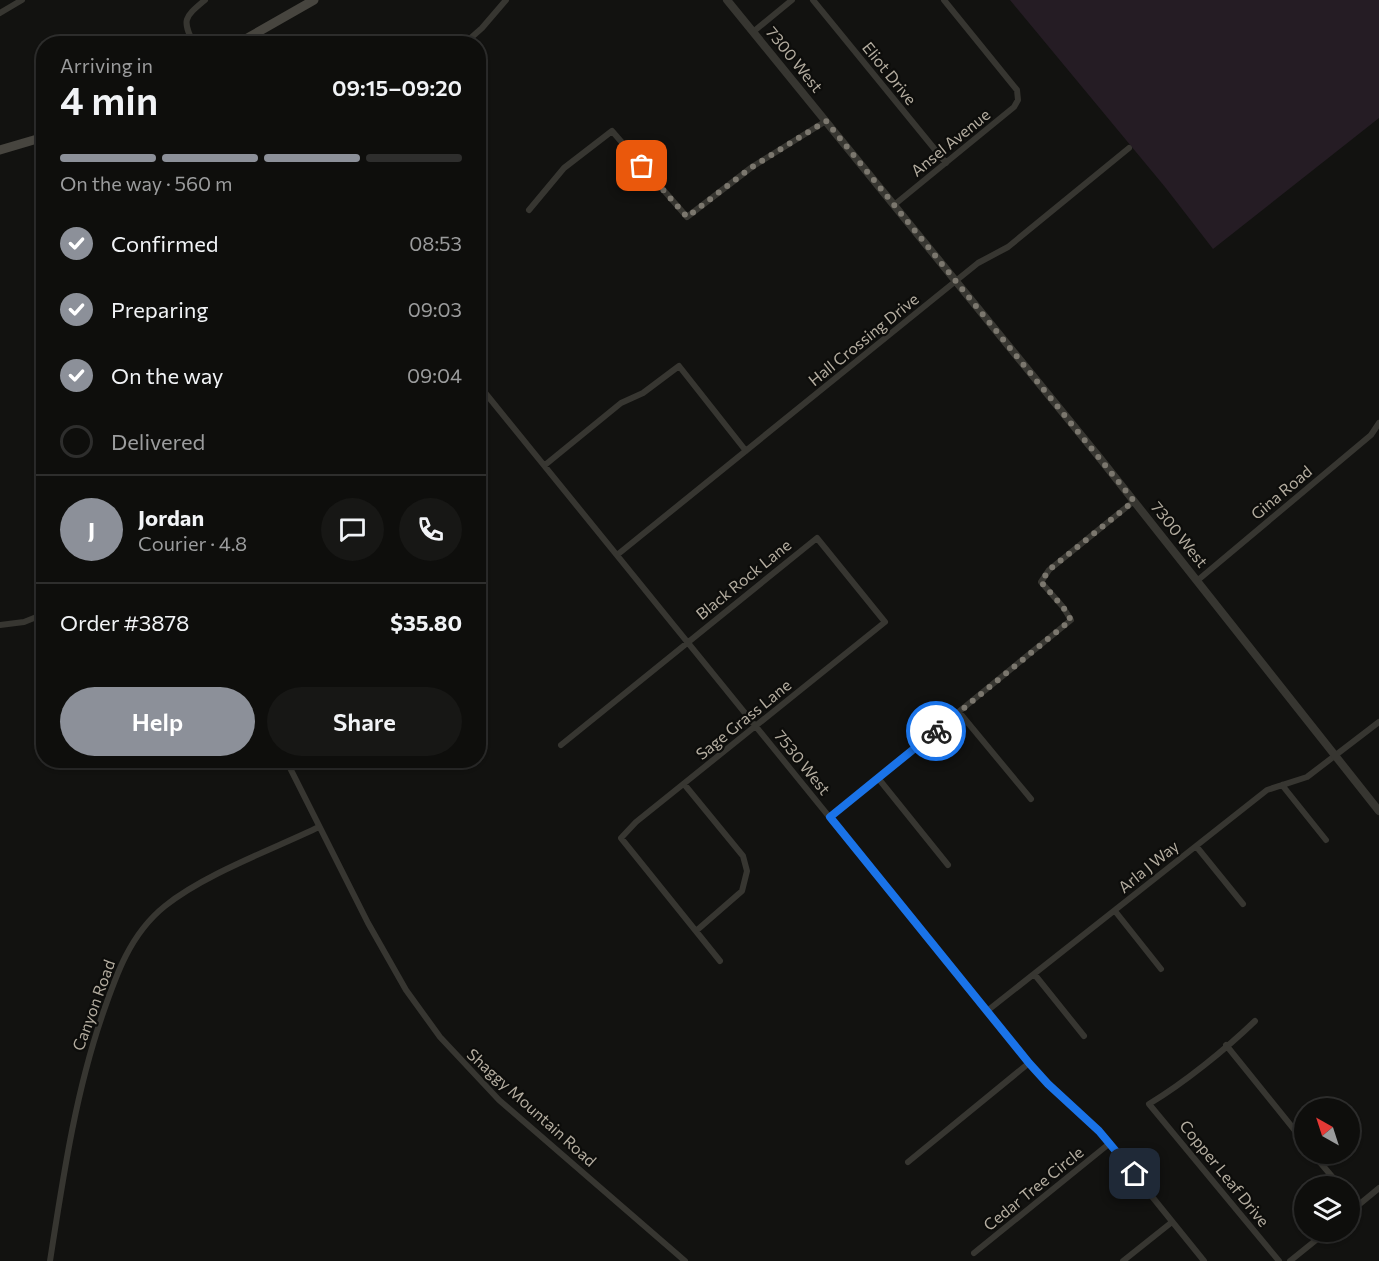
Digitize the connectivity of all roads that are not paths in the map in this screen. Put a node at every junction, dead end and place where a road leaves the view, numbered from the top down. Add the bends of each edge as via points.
1 (22, 0) edge
2 (205, 0) edge
3 (314, 0) edge
4 (506, 0) edge
5 (727, 0) edge
6 (792, 0) edge
7 (813, 0) edge
8 (944, 0) edge
9 (0, 13) edge
10 (753, 32) junction
11 (190, 36) edge
12 (251, 36) edge
13 (473, 36) edge
14 (826, 121) junction
15 (36, 139) edge
16 (1129, 148) dead end
17 (0, 150) edge
18 (946, 163) junction
19 (894, 205) junction
20 (529, 210) dead end
21 (957, 280) junction
22 (486, 394) edge
23 (1379, 423) edge
24 (746, 451) junction
25 (545, 465) junction
26 (1134, 501) junction
27 (617, 555) junction
28 (1198, 580) junction
29 (36, 617) edge
30 (885, 622) joint
31 (0, 625) edge
32 (687, 642) junction
33 (959, 712) junction
34 (1379, 722) edge
35 (756, 726) junction
36 (561, 745) dead end
37 (1335, 757) junction
38 (290, 768) edge
39 (878, 778) junction
40 (684, 784) junction
41 (1282, 785) junction
42 (1031, 799) dead end
43 (1379, 811) edge
44 (830, 817) junction
45 (319, 827) junction
46 (1326, 840) dead end
47 (1196, 846) junction
48 (948, 865) dead end
49 (1243, 904) dead end
50 (1115, 911) junction
51 (696, 931) junction
52 (720, 961) dead end
53 (1161, 969) dead end
54 (1035, 975) junction
55 (987, 1011) junction
56 (1255, 1021) dead end
57 (1084, 1036) dead end
58 (1226, 1045) junction
59 (1029, 1063) junction
60 (1294, 1129) edge
61 (1110, 1143) junction
62 (908, 1162) dead end
63 (1322, 1164) edge
64 (1332, 1176) edge
65 (1379, 1188) edge
66 (1360, 1204) edge
67 (1172, 1222) junction
68 (1314, 1242) edge
69 (974, 1253) dead end
70 (50, 1261) edge
71 (684, 1261) edge
72 (1123, 1261) edge
73 (1204, 1261) edge
74 (1279, 1261) edge
75 (1290, 1261) edge

1 - 9 street
2 - 11 street via 186,20
3 - 12 main road
4 - 13 street
5 - 10 street, 7300 West
6 - 10 street
7 - 18 street, Eliot Drive
8 - 18 street, Ansel Avenue via 1019,97 1014,107
10 - 14 street, 7300 West
14 - 19 street, 7300 West
14 - 20 street via 752,167 687,217 612,131 564,168
15 - 17 main road
16 - 21 street, Hall Crossing Drive via 1008,247 982,260
18 - 19 street, Ansel Avenue
19 - 21 street, 7300 West
21 - 24 street, Hall Crossing Drive
21 - 26 street, 7300 West
22 - 25 street, 7530 West
23 - 28 street, Gina Road via 1371,435
24 - 25 street via 679,366 643,393 621,403
24 - 27 street, Hall Crossing Drive
25 - 27 street, 7530 West
26 - 28 street, 7300 West
26 - 33 street via 1049,570 1041,582 1071,620
27 - 32 street, 7530 West
28 - 37 street, 7300 West
29 - 31 street
30 - 32 street, Black Rock Lane via 817,538
30 - 35 street, Sage Grass Lane
32 - 35 street, 7530 West
32 - 36 street, Black Rock Lane
33 - 39 street
33 - 42 street
34 - 37 street, Arla J Way
35 - 40 street, Sage Grass Lane
35 - 44 street, 7530 West
37 - 41 street, Arla J Way via 1307,777
37 - 43 street, 7300 West
38 - 45 street, Shaggy Mountain Road
39 - 44 street
39 - 48 street
40 - 51 street via 743,856 747,871 742,891
40 - 51 street, Sage Grass Lane via 621,838
41 - 46 street
41 - 47 street, Arla J Way via 1267,790
44 - 55 street, 7530 West
45 - 70 street, Canyon Road via 180,896 156,914 132,943 114,982 83,1074
45 - 71 street, Shaggy Mountain Road via 406,990 446,1045 499,1100
47 - 49 street
47 - 50 street, Arla J Way
50 - 53 street
50 - 54 street, Arla J Way
51 - 52 street
54 - 55 street, Arla J Way
54 - 57 street
55 - 59 street, 7530 West
56 - 58 street
58 - 60 street
58 - 74 street, Copper Leaf Drive via 1149,1104
59 - 61 street, 7530 West
59 - 62 street
61 - 67 street, 7530 West
61 - 69 street, Cedar Tree Circle
63 - 64 street
65 - 66 street
67 - 72 street
67 - 73 street, 7530 West
68 - 75 street

